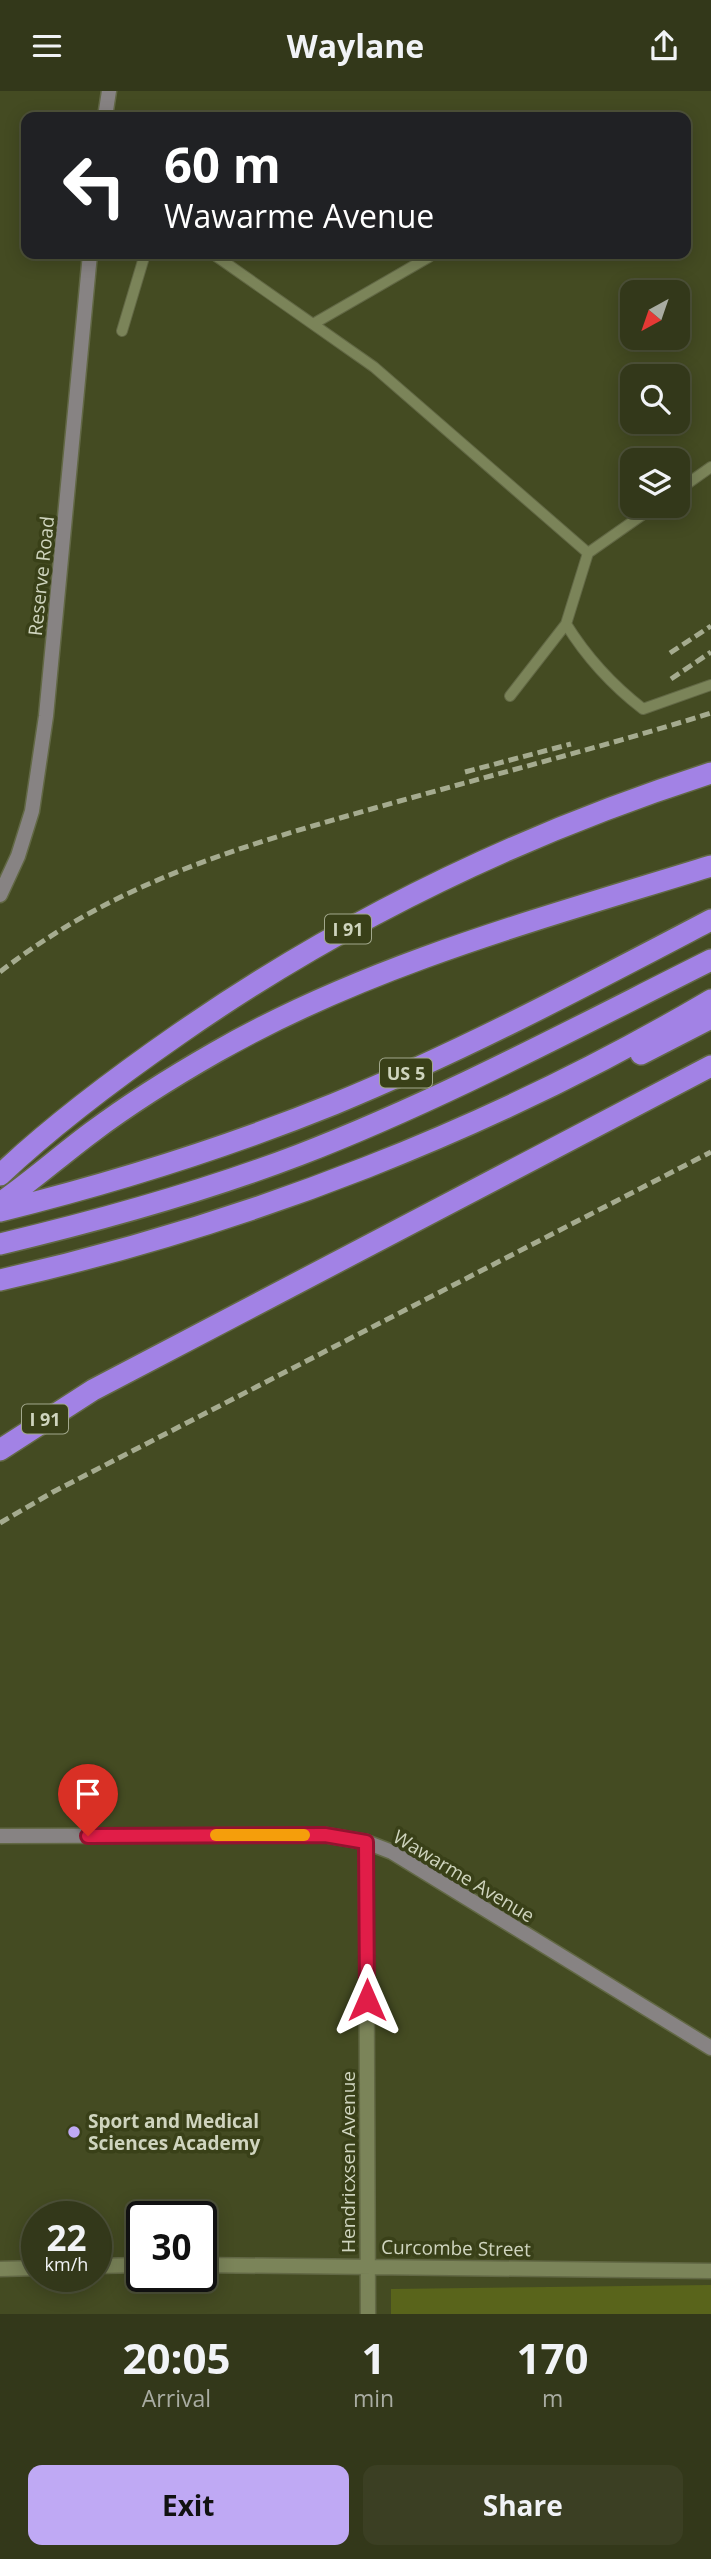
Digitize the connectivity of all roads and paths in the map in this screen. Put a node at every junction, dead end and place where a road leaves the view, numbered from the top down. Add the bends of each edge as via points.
1 (109, 91) edge
2 (106, 112) edge
3 (90, 259) edge
4 (144, 259) edge
5 (220, 259) edge
6 (426, 259) edge
7 (313, 324) junction
8 (122, 331) dead end
9 (711, 467) edge
10 (690, 482) edge
11 (638, 518) edge
12 (588, 552) junction
13 (566, 624) junction
14 (711, 685) edge
15 (510, 696) dead end
16 (711, 773) edge
17 (711, 866) edge
18 (0, 895) edge
19 (711, 920) edge
20 (711, 960) edge
21 (711, 1000) edge
22 (711, 1018) edge
23 (711, 1066) edge
24 (0, 1175) edge
25 (300, 1191) junction
26 (7, 1198) edge
27 (0, 1211) edge
28 (0, 1244) edge
29 (9, 1278) edge
30 (0, 1450) edge
31 (0, 1836) edge
32 (366, 1842) junction
33 (711, 2049) edge
34 (217, 2265) edge
35 (368, 2267) junction
36 (21, 2268) edge
37 (0, 2269) edge
38 (711, 2271) edge
39 (369, 2314) edge

1 - 2 street
3 - 18 street, Reserve Road via 47,716 32,811
4 - 8 lane
5 - 7 lane
6 - 7 lane
7 - 12 lane via 373,367
9 - 10 lane
11 - 12 lane
12 - 13 lane
13 - 14 lane via 616,688 643,709
13 - 15 lane
16 - 24 highway, I 91 via 548,831 442,879 346,930 264,977 159,1048 80,1106
17 - 26 highway via 449,948 306,1006 146,1094
19 - 27 highway, US 5 via 358,1094 212,1149
20 - 28 highway via 456,1088 298,1155 198,1189
21 - 25 highway via 529,1095 417,1146
22 - 25 highway via 545,1103 382,1175
23 - 30 highway, I 91 via 93,1389
25 - 29 highway via 150,1240
31 - 32 street, Wawarme Avenue via 325,1835
32 - 33 street, Wawarme Avenue via 403,1859
32 - 35 street, Hendricxsen Avenue
34 - 35 street, Curcombe Street
35 - 38 street, Curcombe Street
35 - 39 street, Hendricxsen Avenue
36 - 37 street

